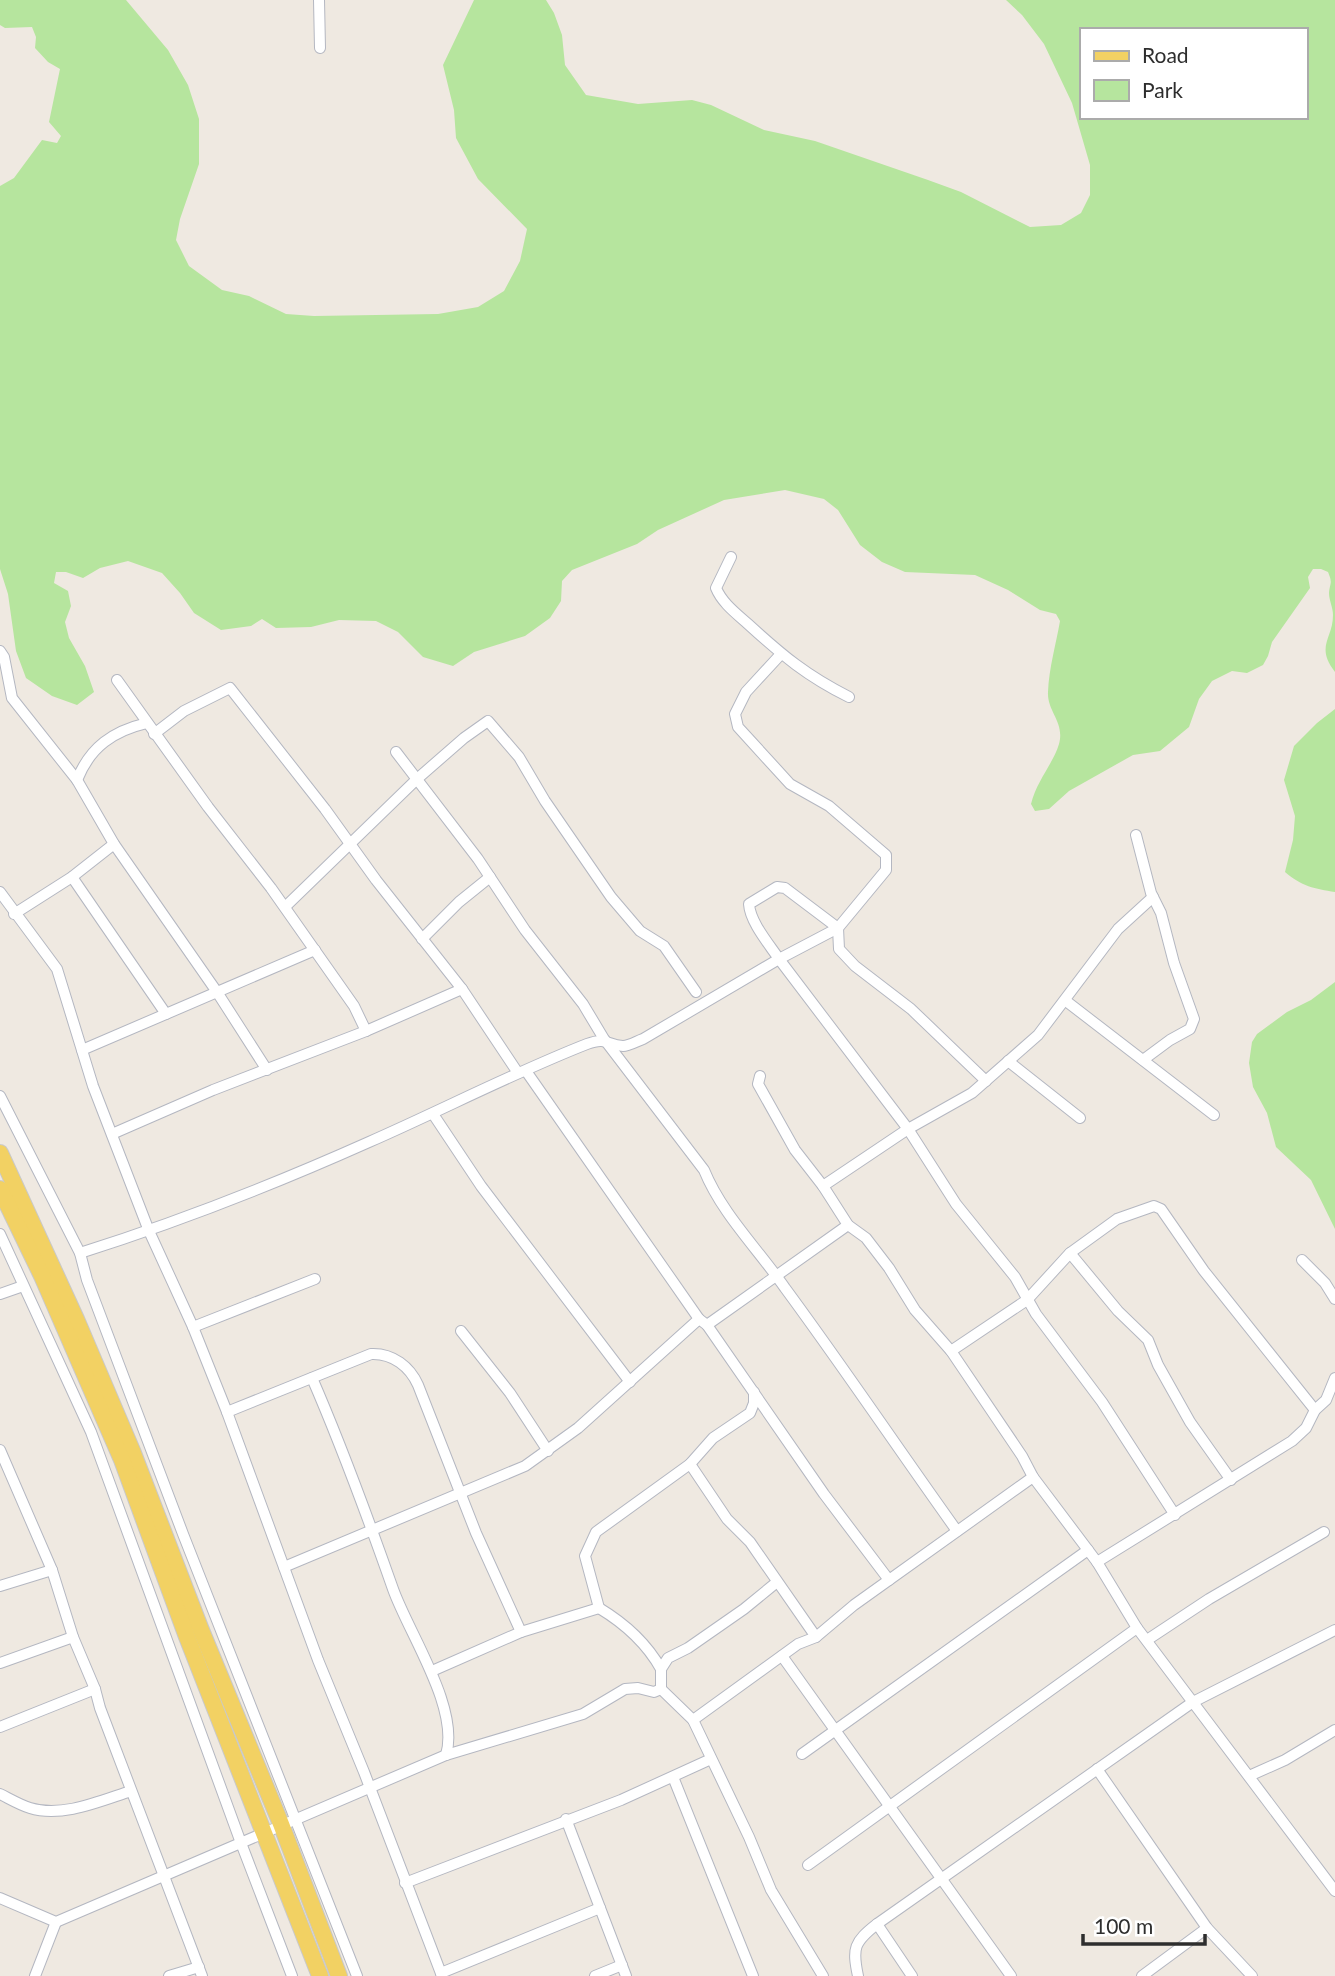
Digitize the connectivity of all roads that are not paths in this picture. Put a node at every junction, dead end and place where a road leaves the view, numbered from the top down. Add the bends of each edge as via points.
1 (319, 0) edge
2 (320, 48) dead end
3 (731, 557) dead end
4 (0, 651) edge
5 (781, 654) junction
6 (117, 680) dead end
7 (849, 697) dead end
8 (147, 723) junction
9 (154, 734) junction
10 (396, 752) dead end
11 (417, 779) junction
12 (77, 780) junction
13 (1136, 835) dead end
14 (114, 844) junction
15 (351, 844) junction
16 (72, 877) junction
17 (490, 877) junction
18 (0, 892) edge
19 (1153, 897) junction
20 (285, 907) junction
21 (14, 914) junction
22 (838, 928) junction
23 (422, 939) junction
24 (315, 950) junction
25 (779, 959) junction
26 (462, 989) junction
27 (217, 992) junction
28 (696, 992) dead end
29 (1066, 1001) junction
30 (166, 1014) junction
31 (366, 1031) junction
32 (604, 1039) junction
33 (82, 1049) junction
34 (1143, 1060) junction
35 (1009, 1061) junction
36 (267, 1070) junction
37 (522, 1072) junction
38 (760, 1076) dead end
39 (986, 1081) junction
40 (0, 1096) edge
41 (433, 1114) junction
42 (1214, 1115) dead end
43 (1080, 1118) dead end
44 (908, 1129) junction
45 (112, 1134) junction
46 (0, 1153) edge
47 (823, 1186) junction
48 (0, 1189) edge
49 (848, 1225) junction
50 (149, 1231) junction
51 (0, 1234) edge
52 (80, 1252) junction
53 (1070, 1253) junction
54 (1302, 1260) dead end
55 (776, 1276) junction
56 (315, 1279) dead end
57 (23, 1286) junction
58 (0, 1294) edge
59 (1335, 1299) edge
60 (1027, 1300) junction
61 (703, 1322) junction
62 (193, 1327) junction
63 (66, 1330) junction
64 (461, 1331) dead end
65 (47, 1338) junction
66 (951, 1351) junction
67 (312, 1378) junction
68 (1335, 1378) edge
69 (630, 1382) junction
70 (754, 1392) junction
71 (1315, 1410) junction
72 (227, 1412) junction
73 (0, 1450) edge
74 (548, 1451) junction
75 (690, 1464) junction
76 (1032, 1477) junction
77 (1231, 1480) junction
78 (462, 1494) junction
79 (1175, 1515) junction
80 (374, 1531) junction
81 (957, 1531) junction
82 (1324, 1532) dead end
83 (1088, 1550) junction
84 (1097, 1562) junction
85 (284, 1567) junction
86 (52, 1570) junction
87 (889, 1580) junction
88 (777, 1582) junction
89 (0, 1586) edge
90 (599, 1608) junction
91 (1137, 1628) junction
92 (1335, 1630) edge
93 (521, 1632) junction
94 (73, 1637) junction
95 (816, 1637) junction
96 (1147, 1640) junction
97 (782, 1656) junction
98 (0, 1663) edge
99 (661, 1669) junction
100 (432, 1671) junction
101 (95, 1689) junction
102 (661, 1689) junction
103 (1193, 1702) junction
104 (693, 1720) junction
105 (0, 1727) edge
106 (1335, 1730) edge
107 (837, 1731) junction
108 (802, 1754) dead end
109 (446, 1755) junction
110 (711, 1759) junction
111 (1097, 1769) junction
112 (1249, 1776) junction
113 (673, 1777) junction
114 (370, 1789) junction
115 (131, 1791) junction
116 (0, 1794) edge
117 (890, 1805) junction
118 (566, 1819) junction
119 (288, 1821) junction
120 (263, 1835) junction
121 (241, 1843) junction
122 (808, 1866) dead end
123 (164, 1877) junction
124 (942, 1879) junction
125 (405, 1883) junction
126 (1335, 1891) edge
127 (0, 1898) edge
128 (600, 1908) junction
129 (56, 1922) junction
130 (877, 1924) junction
131 (1207, 1928) junction
132 (622, 1965) junction
133 (200, 1972) edge
134 (442, 1975) edge
135 (35, 1976) edge
136 (169, 1976) edge
137 (292, 1976) edge
138 (320, 1976) edge
139 (339, 1976) edge
140 (357, 1976) edge
141 (595, 1976) edge
142 (626, 1976) edge
143 (753, 1976) edge
144 (823, 1976) edge
145 (858, 1976) edge
146 (912, 1976) edge
147 (1011, 1976) edge
148 (1142, 1976) edge
149 (1252, 1976) edge

1 - 2 street
3 - 5 street via 716,591
4 - 12 street via 12,698
5 - 7 street
5 - 22 street via 746,692 735,714 738,727 790,784 829,806 886,855 886,870
6 - 8 street
8 - 9 street
8 - 12 street via 120,732 92,752
9 - 15 street via 184,711 230,688
9 - 20 street
10 - 11 street
11 - 15 street
11 - 17 street
11 - 28 street via 490,722 519,757 611,897 640,931 663,946
12 - 14 street
13 - 19 street
14 - 16 street
14 - 27 street
15 - 20 street
15 - 23 street
16 - 21 street
16 - 30 street
17 - 23 street
17 - 32 street
18 - 21 street
19 - 29 street via 1118,929
19 - 34 street via 1194,1019 1190,1029
20 - 24 street
21 - 33 street via 57,969
22 - 25 street
22 - 25 street via 785,888 774,888 748,906
22 - 39 street via 839,949 855,966 911,1009
23 - 26 street
24 - 27 street
24 - 31 street
25 - 32 street via 643,1039 622,1046
25 - 44 street
26 - 31 street
26 - 37 street
27 - 30 street
27 - 36 street
29 - 34 street
29 - 35 street
30 - 33 street
31 - 36 street
32 - 37 street
32 - 55 street via 704,1170 711,1187
33 - 45 street
34 - 42 street
35 - 39 street
35 - 43 street
36 - 45 street
37 - 41 street
37 - 61 street
38 - 47 street via 758,1084 795,1150
39 - 44 street
40 - 52 street
41 - 50 street
41 - 69 street via 481,1186
44 - 47 street
44 - 60 street
45 - 50 street
46 - 119 main road via 76,1318 201,1630
47 - 49 street
48 - 63 main road
49 - 55 street
49 - 66 street via 866,1238 915,1310
50 - 52 street
50 - 62 street
51 - 57 street
52 - 119 street
53 - 60 street
53 - 71 street via 1117,1219 1154,1206 1161,1209 1204,1271
53 - 77 street via 1148,1340 1186,1415
54 - 59 street
55 - 61 street
55 - 81 street
56 - 62 street
57 - 58 street
57 - 65 street
60 - 66 street
60 - 79 street via 1102,1402
61 - 69 street
61 - 70 street
62 - 72 street
63 - 65 street
63 - 120 main road via 122,1460
64 - 74 street
65 - 121 street via 91,1432
66 - 76 street
67 - 72 street
67 - 78 street via 371,1353 405,1366 414,1374
67 - 80 street
68 - 71 street via 1326,1400
69 - 74 street
70 - 75 street via 750,1413 713,1438
70 - 87 street
71 - 77 street via 1292,1441
72 - 85 street
73 - 86 street
74 - 78 street via 515,1472
75 - 88 street
75 - 90 street via 596,1532 585,1556
76 - 81 street
76 - 83 street
77 - 79 street
78 - 80 street
78 - 93 street
79 - 84 street
80 - 85 street
80 - 100 street via 396,1597
81 - 87 street
82 - 96 street
83 - 84 street
83 - 107 street
84 - 91 street
85 - 114 street
86 - 89 street
86 - 94 street
87 - 95 street
88 - 95 street
88 - 99 street via 668,1658
90 - 93 street
90 - 99 street via 651,1650
91 - 96 street
91 - 117 street
92 - 103 street
93 - 100 street
94 - 98 street
94 - 101 street
95 - 97 street
96 - 103 street
97 - 104 street
97 - 107 street
99 - 102 street
100 - 109 street via 448,1730
101 - 105 street
101 - 115 street
102 - 104 street
102 - 109 street via 625,1689 583,1714
103 - 111 street
103 - 112 street
104 - 110 street
106 - 112 street
107 - 108 street
107 - 117 street
109 - 114 street
110 - 113 street
110 - 144 street via 771,1890
111 - 124 street
111 - 131 street
112 - 126 street
113 - 118 street
113 - 143 street
114 - 119 street
114 - 125 street
115 - 116 street via 56,1811 32,1809
115 - 123 street
117 - 122 street
117 - 124 street
118 - 125 street
118 - 128 street
119 - 120 street
119 - 139 main road
119 - 140 street
120 - 121 street
120 - 138 main road
121 - 123 street
121 - 137 street
123 - 129 street
123 - 133 street
124 - 130 street
124 - 147 street
125 - 134 street
127 - 129 street
128 - 132 street
128 - 134 street
129 - 135 street
130 - 145 street via 856,1945
130 - 146 street
131 - 148 street
131 - 149 street
132 - 141 street
132 - 142 street
133 - 136 street

